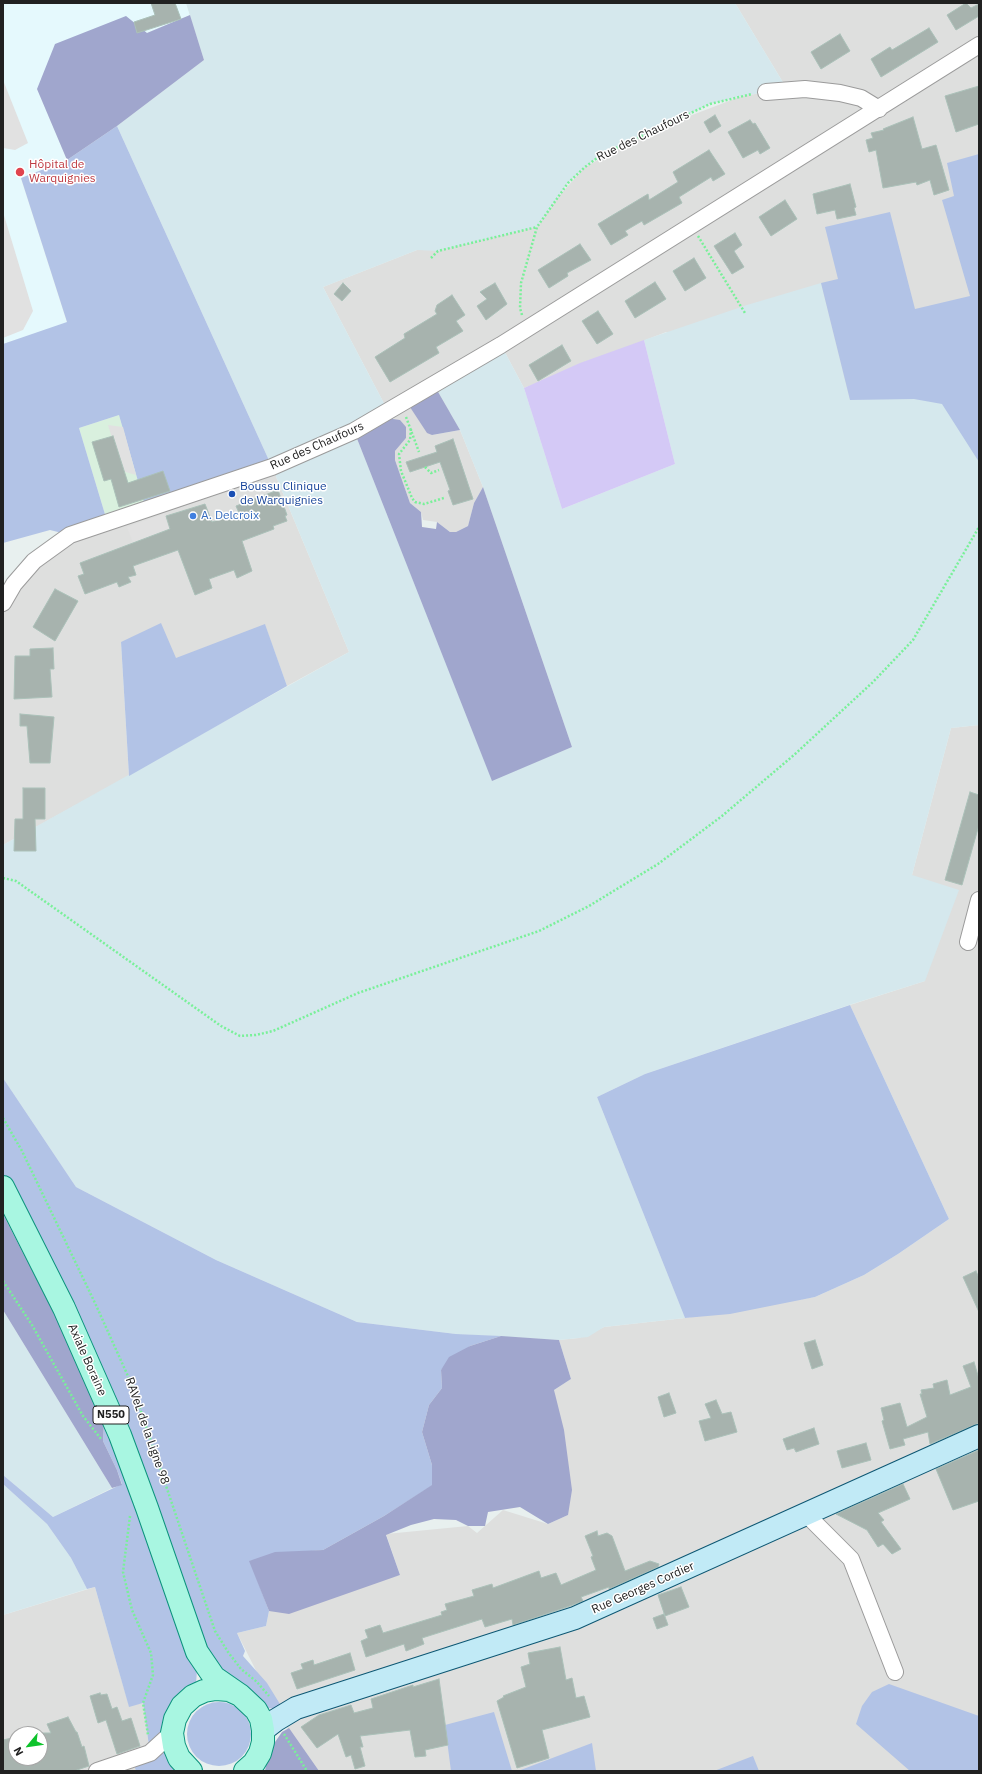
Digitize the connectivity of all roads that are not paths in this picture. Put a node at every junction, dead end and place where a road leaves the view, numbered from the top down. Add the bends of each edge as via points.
1 (979, 45) edge
2 (766, 92) road end
3 (879, 109) junction
4 (3, 603) edge
5 (979, 900) edge
6 (968, 942) dead end
7 (3, 1187) edge
8 (979, 1436) edge
9 (806, 1514) junction
10 (196, 1652) junction
11 (895, 1672) dead end
12 (193, 1696) junction
13 (244, 1698) junction
14 (278, 1717) junction
15 (172, 1733) junction
16 (150, 1753) junction
17 (185, 1765) edge
18 (97, 1771) edge
19 (245, 1771) edge

1 - 3 street, Rue des Chaufours
2 - 3 street via 805,89 840,93 861,98
3 - 4 street, Rue des Chaufours via 526,329 354,431 272,467 70,535 34,561 14,584
5 - 6 street
7 - 10 main road, Axiale Boraine / N550 via 64,1308 120,1434
8 - 9 street, Rue Georges Cordier
9 - 11 street via 851,1559
9 - 14 street, Rue Georges Cordier via 575,1618
10 - 12 main road, Axiale Boraine / N550 via 197,1670
10 - 13 main road, Axiale Boraine / N550 via 214,1677
12 - 13 main road via 216,1689 229,1690
12 - 15 main road via 182,1706 175,1719
13 - 14 main road via 256,1710
14 - 19 main road via 263,1742 260,1753
15 - 16 street
15 - 17 main road via 174,1746
16 - 17 street
16 - 18 street

